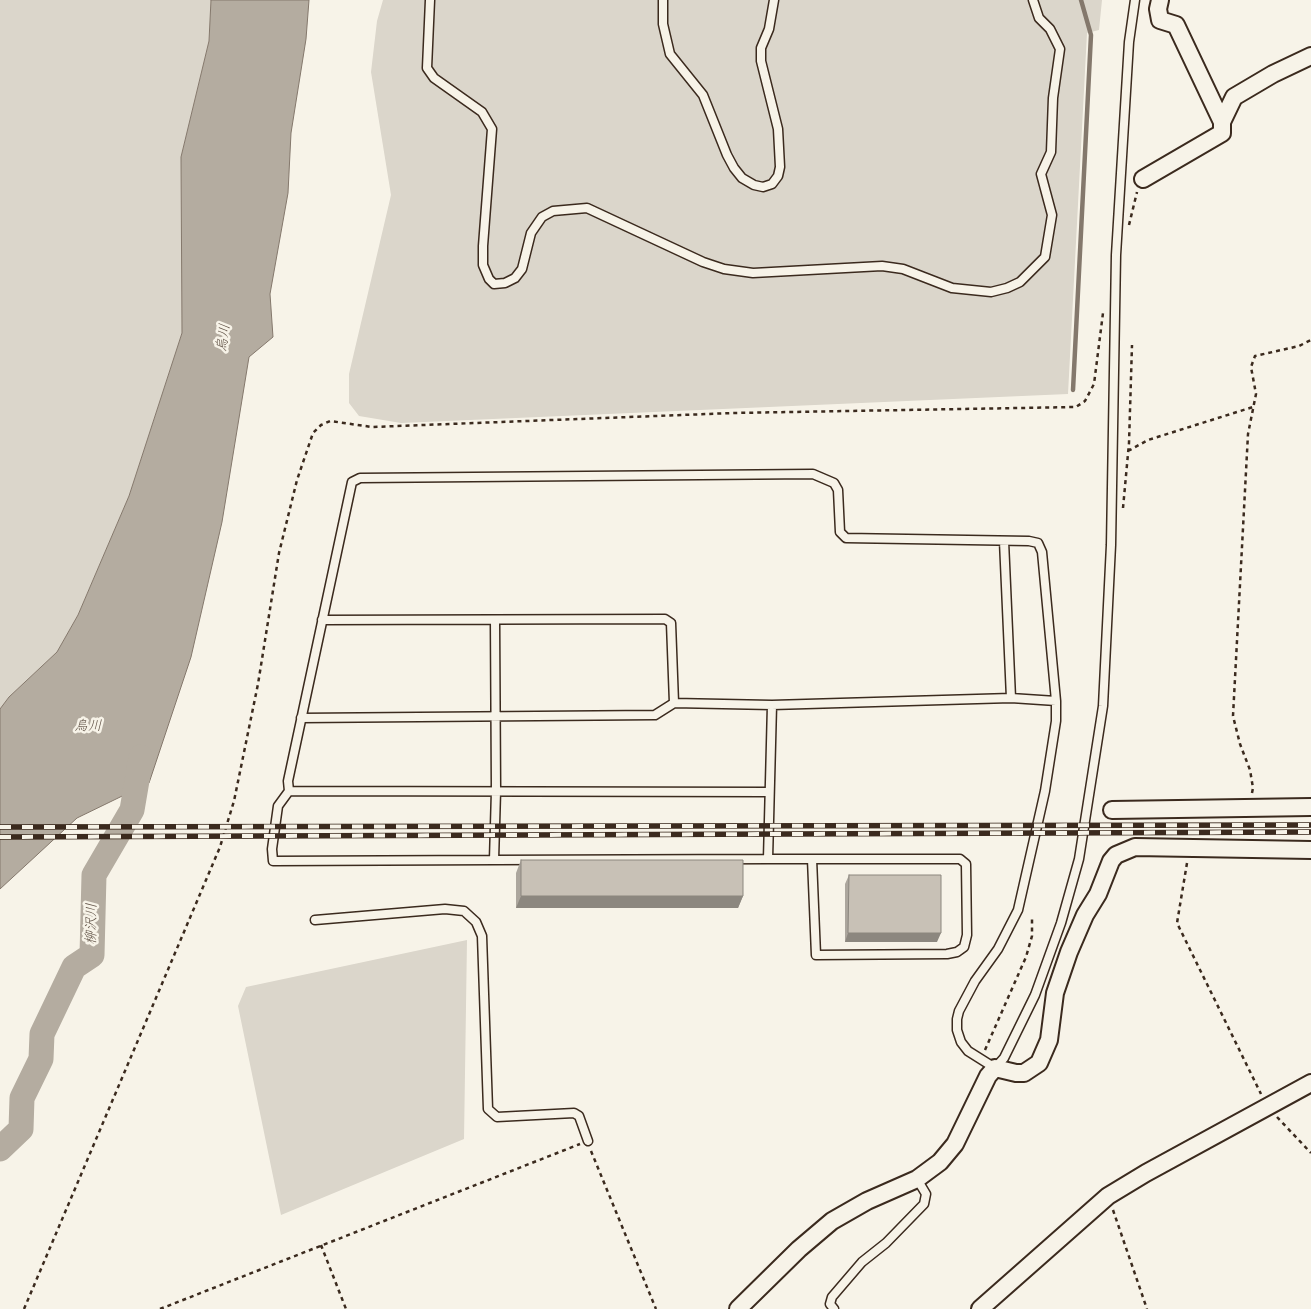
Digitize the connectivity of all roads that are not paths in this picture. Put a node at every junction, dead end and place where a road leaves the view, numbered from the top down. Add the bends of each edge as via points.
1 (430, 0) edge
2 (663, 0) edge
3 (774, 0) edge
4 (1033, 0) edge
5 (1135, 0) edge
6 (1160, 0) edge
7 (1311, 56) edge
8 (1222, 122) junction
9 (1143, 179) road end
10 (1004, 540) junction
11 (322, 620) junction
12 (495, 620) junction
13 (1011, 698) junction
14 (1056, 701) junction
15 (674, 703) junction
16 (772, 705) junction
17 (495, 716) junction
18 (301, 718) junction
19 (289, 791) junction
20 (496, 791) junction
21 (769, 792) junction
22 (1311, 807) edge
23 (1112, 810) dead end
24 (1311, 850) edge
25 (812, 859) junction
26 (494, 860) junction
27 (768, 860) junction
28 (314, 920) dead end
29 (995, 1068) junction
30 (1311, 1083) edge
31 (588, 1142) road end
32 (917, 1179) junction
33 (738, 1309) edge
34 (834, 1309) edge
35 (980, 1309) edge

1 - 4 lane via 427,68 434,78 482,112 492,129 483,265 494,284 515,278 522,268 532,233 542,217 553,211 587,208 724,269 753,273 882,266 903,269 952,288 991,292 1020,282 1045,257 1052,215 1041,174 1052,145 1053,98 1060,49 1050,29 1038,18
2 - 3 lane via 663,24 670,54 703,95 734,168 742,178 763,187 772,184 780,167 778,129 761,61
5 - 29 lane via 1129,42 1116,255 1111,544 1103,706 1079,860 1061,923 1035,995 1004,1058
6 - 8 street via 1160,20 1176,25
7 - 8 street via 1234,97
8 - 9 street via 1222,133
10 - 11 lane via 846,538 840,532 838,490 834,483 813,474 360,478 352,482 349,492
10 - 13 lane
10 - 14 lane via 1038,543 1042,552
11 - 12 lane
11 - 18 lane
12 - 15 lane via 665,619 671,623
12 - 17 lane
13 - 14 lane
13 - 16 lane
14 - 29 lane via 1056,722 1045,791 1018,910 998,949 975,981 957,1019 961,1042 968,1051
15 - 16 lane
15 - 17 lane via 655,715
16 - 21 lane
17 - 18 lane
17 - 20 lane
18 - 19 lane via 288,781
19 - 20 lane
19 - 26 lane via 278,806 273,861
20 - 21 lane
20 - 26 lane
21 - 27 lane
22 - 23 street
24 - 29 street via 1135,847 1116,855 1069,952 1055,993 1045,1053 1039,1063 1024,1072
25 - 25 lane via 816,955 947,954 964,946 967,935 966,864 960,859
25 - 27 lane
26 - 27 lane
28 - 31 lane via 445,909 464,911 476,922 482,936 488,1109 497,1117 574,1112 579,1116
29 - 32 street via 955,1144 940,1162
30 - 35 street via 1108,1196
32 - 33 street via 832,1221
32 - 34 lane via 926,1194 924,1204 886,1244 862,1262 832,1297 830,1304

